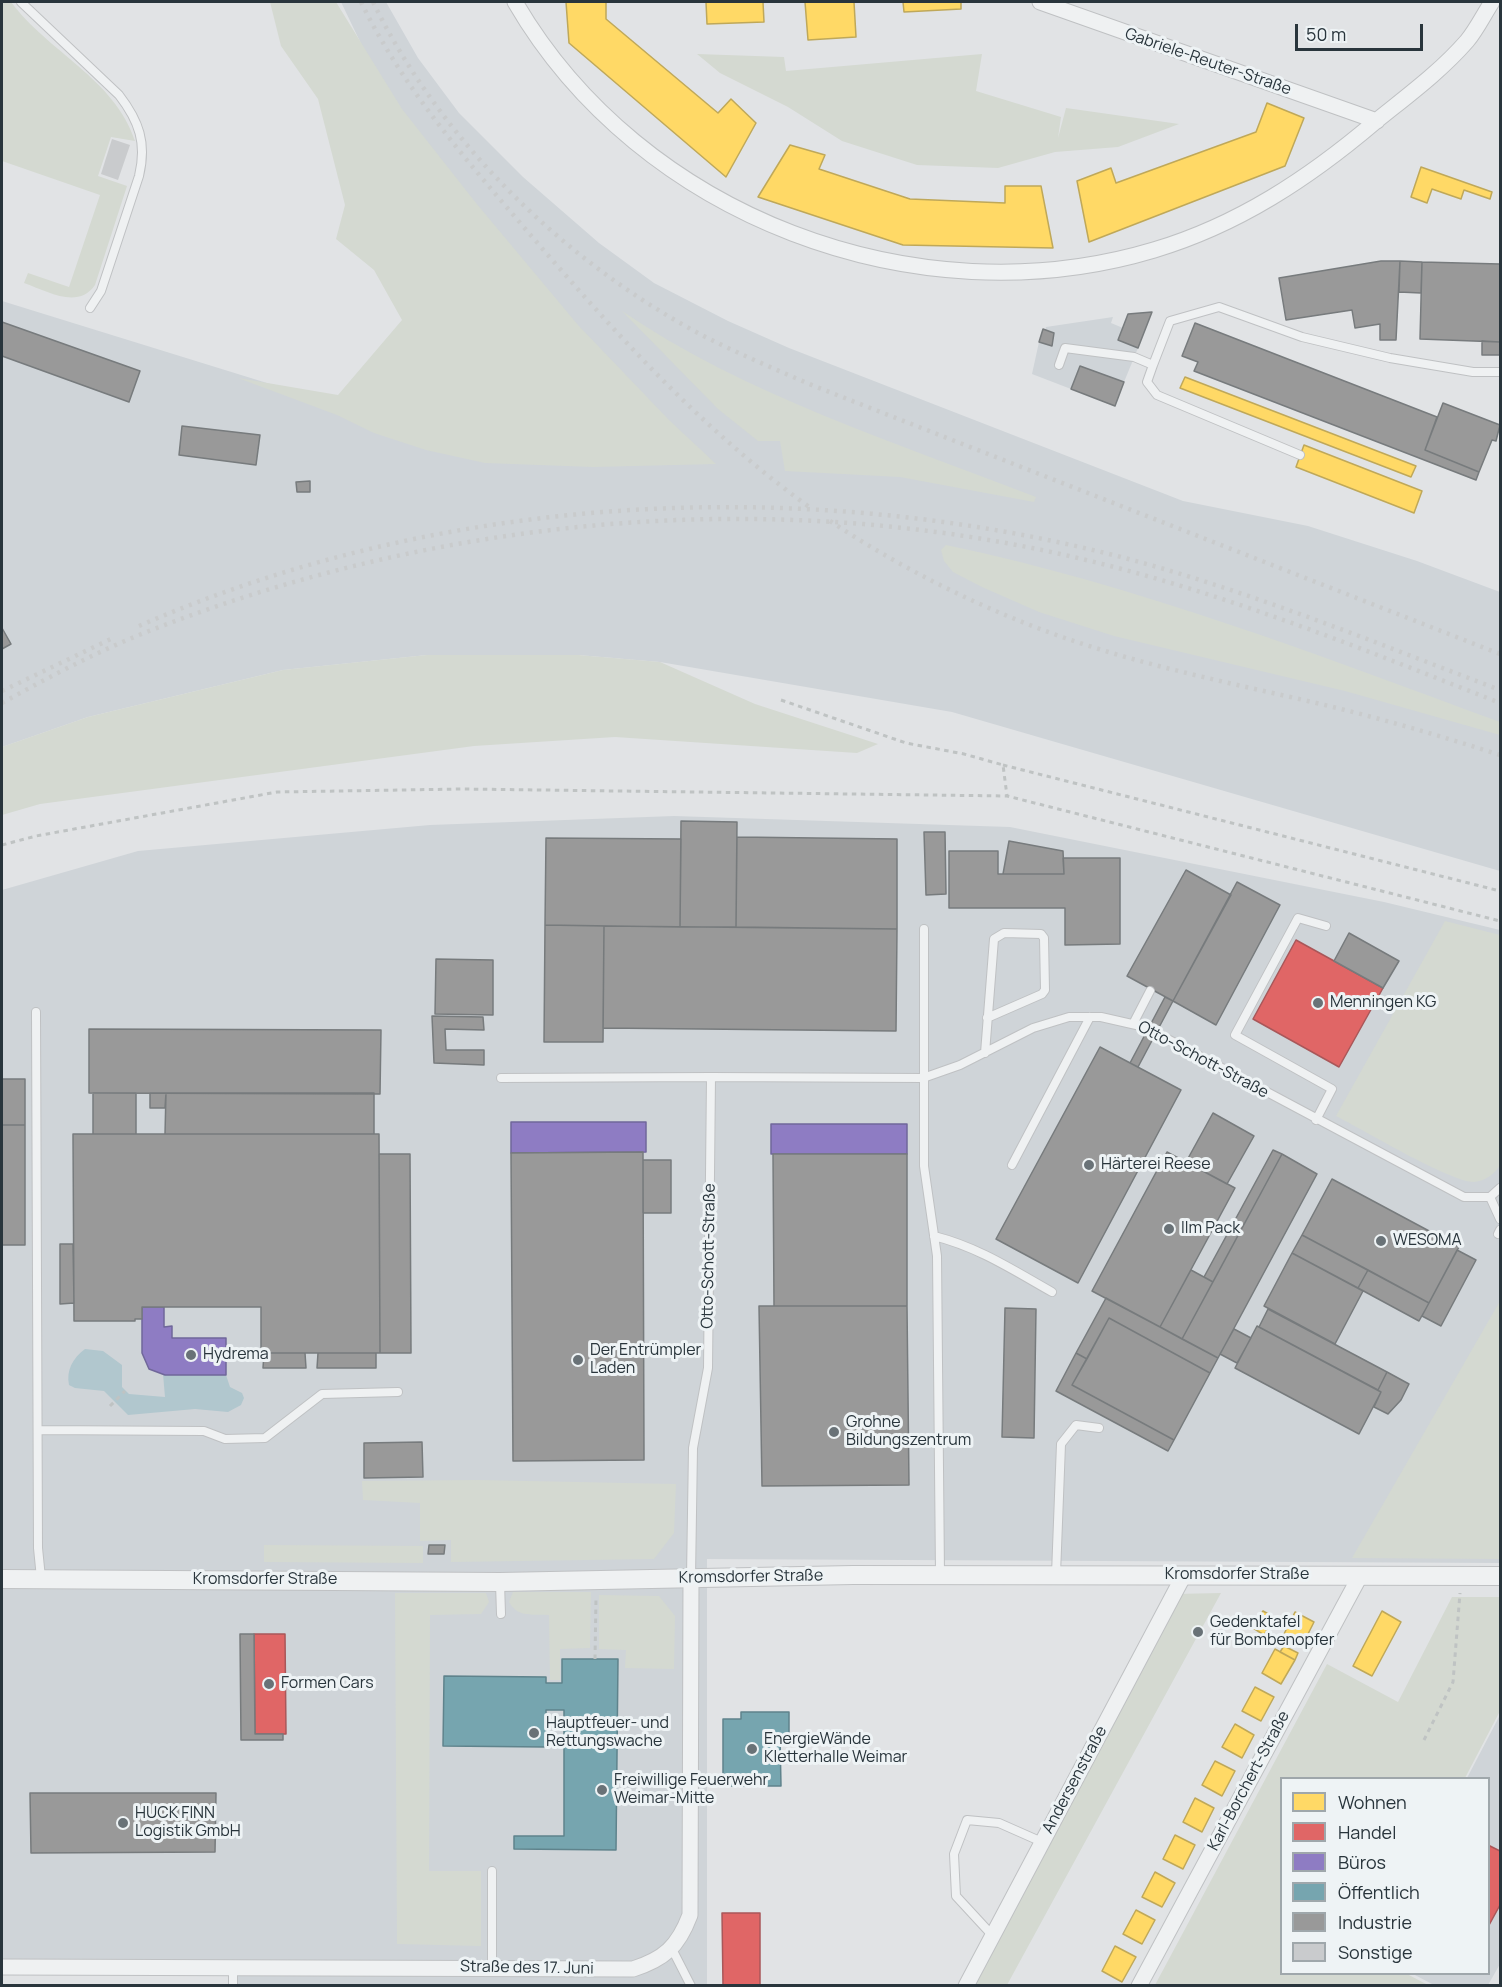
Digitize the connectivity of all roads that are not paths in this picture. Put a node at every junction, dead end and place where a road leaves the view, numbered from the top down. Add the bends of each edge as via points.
1 (21, 2) edge
2 (515, 2) edge
3 (1040, 2) edge
4 (1492, 2) edge
5 (1377, 121) junction
6 (90, 308) dead end
7 (1059, 365) dead end
8 (1153, 365) junction
9 (1500, 372) edge
10 (1300, 455) dead end
11 (1326, 926) dead end
12 (924, 929) dead end
13 (1150, 991) dead end
14 (36, 1012) dead end
15 (1090, 1017) junction
16 (987, 1018) junction
17 (1134, 1022) junction
18 (985, 1053) junction
19 (711, 1077) junction
20 (501, 1078) dead end
21 (923, 1078) junction
22 (1316, 1120) junction
23 (1012, 1165) dead end
24 (1500, 1188) edge
25 (1490, 1197) junction
26 (1500, 1219) edge
27 (934, 1236) junction
28 (1052, 1292) dead end
29 (398, 1392) dead end
30 (1099, 1428) dead end
31 (38, 1430) junction
32 (940, 1575) junction
33 (1056, 1575) junction
34 (1184, 1575) junction
35 (1360, 1576) junction
36 (1500, 1576) edge
37 (691, 1577) junction
38 (2, 1579) edge
39 (41, 1579) junction
40 (500, 1582) junction
41 (501, 1614) dead end
42 (1042, 1842) junction
43 (492, 1871) dead end
44 (992, 1935) junction
45 (671, 1947) junction
46 (233, 1966) junction
47 (2, 1967) edge
48 (492, 1968) junction
49 (233, 1986) edge
50 (691, 1986) edge
51 (966, 1986) edge
52 (1139, 1986) edge

1 - 6 lane via 119,95 142,135 139,176 101,291
2 - 5 street via 551,56 597,107 658,160 694,185 777,228 822,245 934,269 1027,272 1079,267 1155,250 1230,221 1281,194
3 - 5 street, Gabriele-Reuter-Straße
4 - 5 street via 1469,39
7 - 8 lane via 1065,348 1134,357
8 - 9 lane via 1170,321 1219,308 1302,336 1390,358 1473,372
8 - 10 lane via 1147,382 1157,394
11 - 22 lane via 1298,918 1235,1035 1332,1089
12 - 21 lane
13 - 17 lane
14 - 31 lane
15 - 17 lane, Otto-Schott-Straße
15 - 18 lane, Otto-Schott-Straße via 1069,1017 1033,1028
15 - 23 lane
16 - 16 lane via 993,939 1004,933 1041,934 1045,990
16 - 18 lane
17 - 22 lane, Otto-Schott-Straße
18 - 21 lane, Otto-Schott-Straße
19 - 20 lane, Otto-Schott-Straße
19 - 21 lane, Otto-Schott-Straße
19 - 37 lane, Otto-Schott-Straße via 708,1368 693,1448
21 - 27 lane via 924,1166
22 - 25 lane, Otto-Schott-Straße via 1464,1197
24 - 25 lane
25 - 26 lane
27 - 28 lane via 967,1245
27 - 32 lane
29 - 31 lane via 322,1394 266,1438 225,1439 204,1431
30 - 33 lane via 1076,1425 1061,1444
31 - 39 lane
32 - 33 street, Kromsdorfer Straße
32 - 37 street, Kromsdorfer Straße
33 - 34 street, Kromsdorfer Straße
34 - 35 street, Kromsdorfer Straße
34 - 42 street, Andersenstraße
35 - 36 street, Kromsdorfer Straße
35 - 52 street, Karl-Borchert-Straße
37 - 40 street, Kromsdorfer Straße
37 - 45 street, Straße des 17. Juni via 691,1902 683,1933
38 - 39 street, Kromsdorfer Straße
39 - 40 street, Kromsdorfer Straße
40 - 41 lane
42 - 44 street, Andersenstraße
42 - 44 lane via 999,1823 967,1820 954,1854 956,1896
43 - 48 lane
44 - 51 street, Andersenstraße
45 - 48 street, Straße des 17. Juni via 656,1962 633,1969
45 - 50 lane
46 - 47 street, Straße des 17. Juni
46 - 48 street, Straße des 17. Juni
46 - 49 lane

